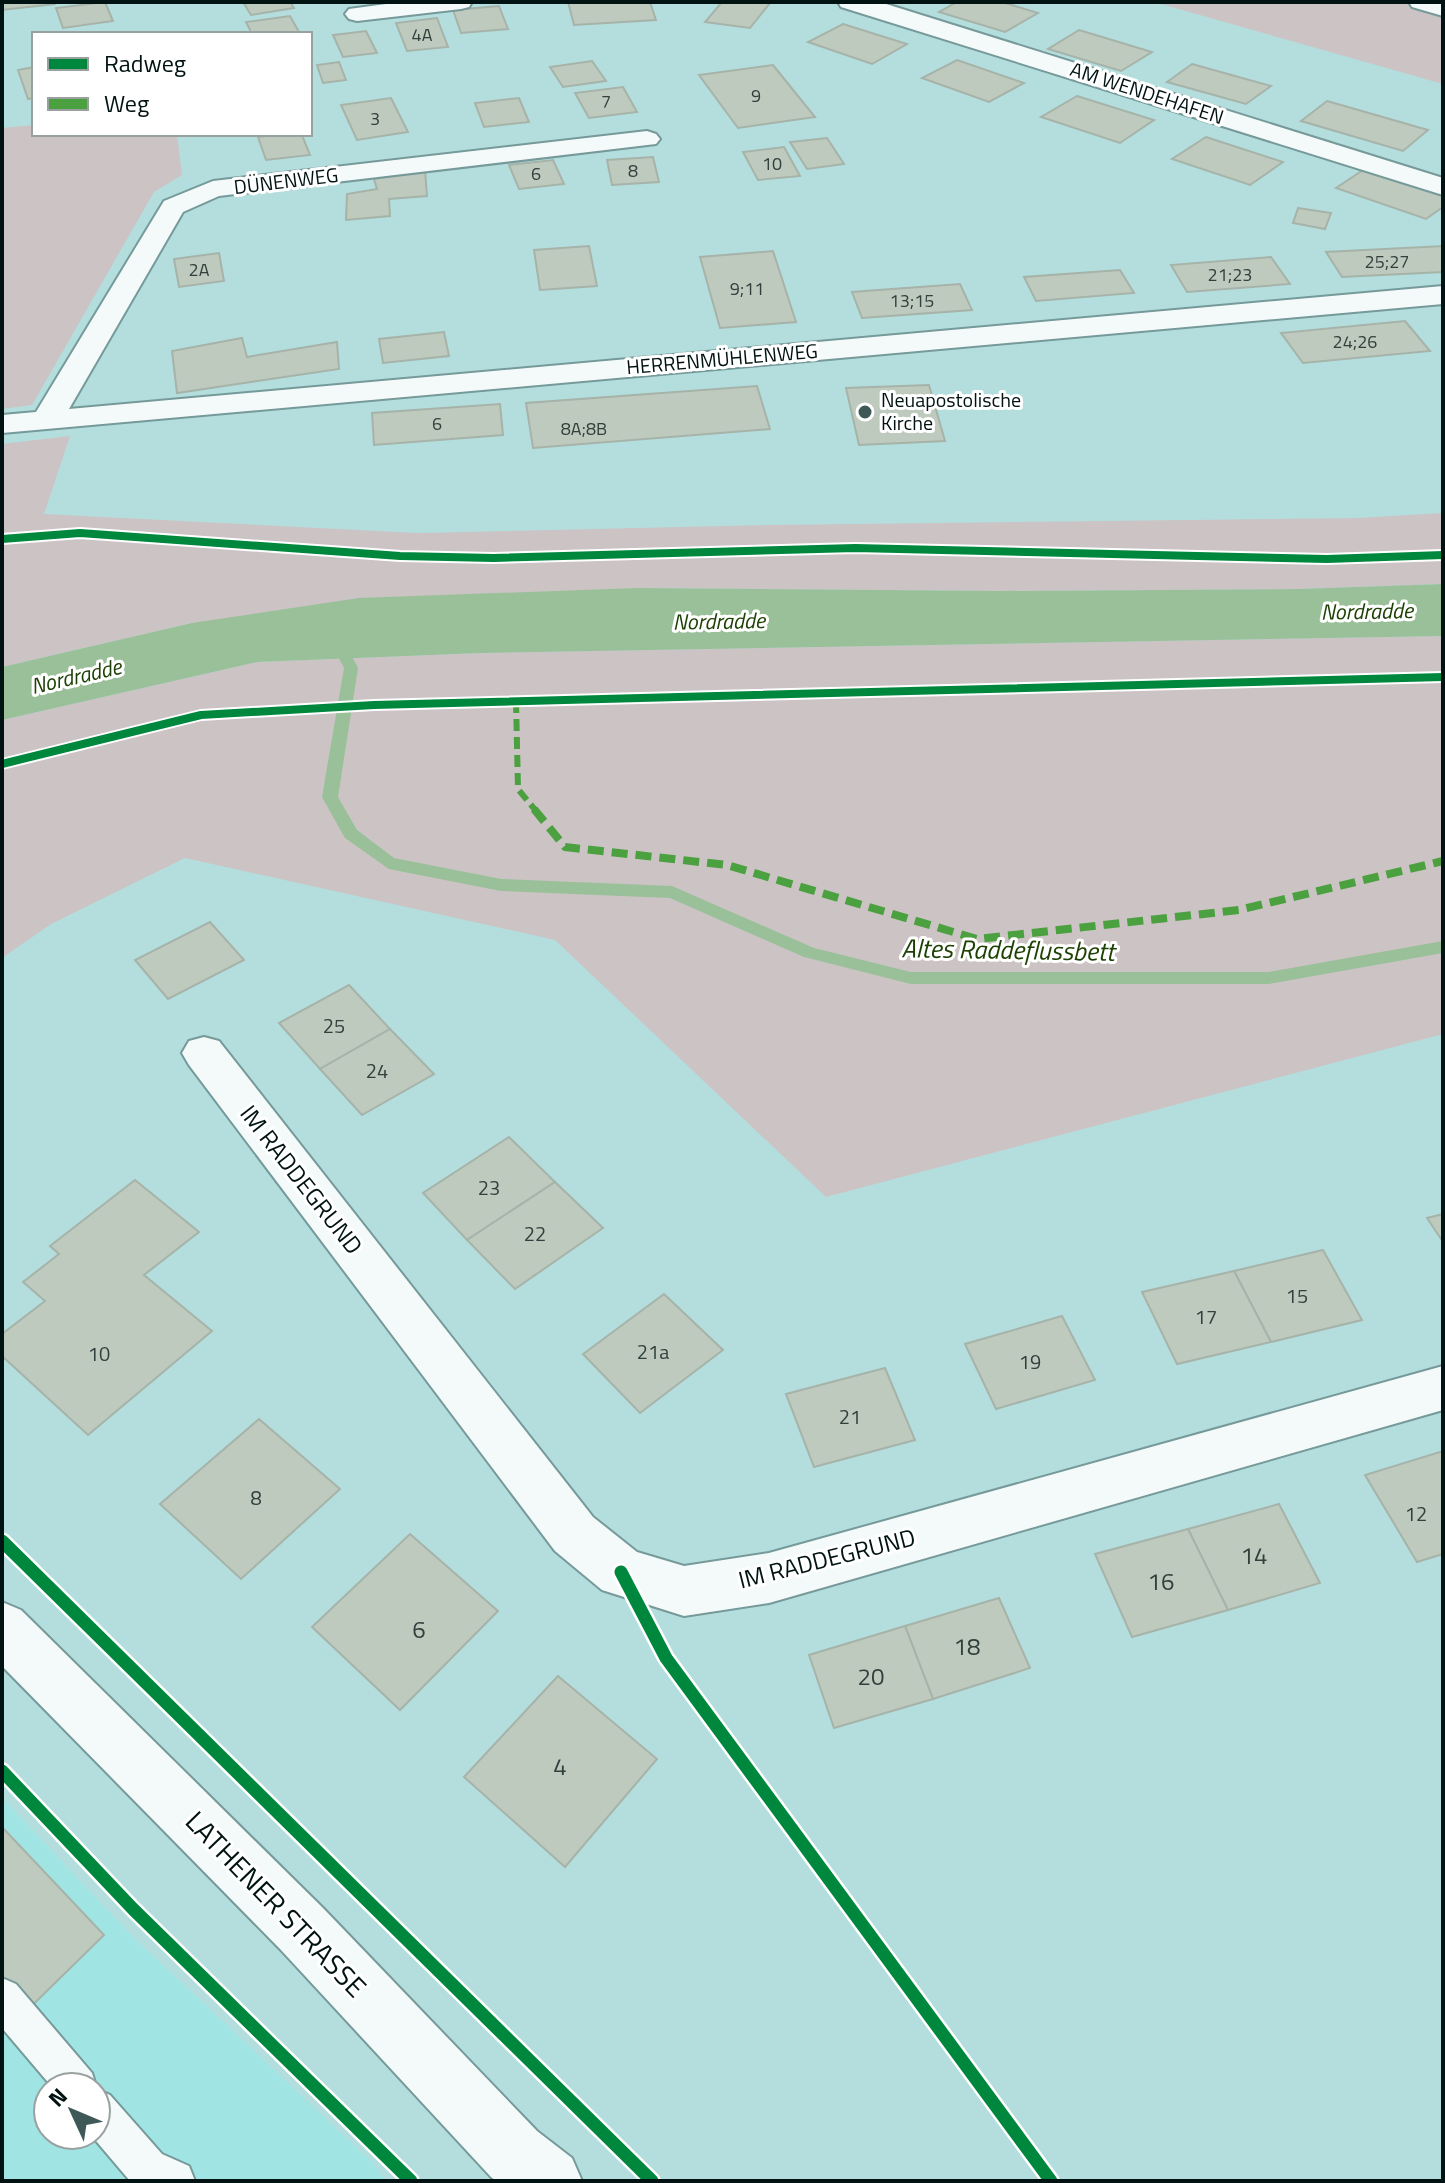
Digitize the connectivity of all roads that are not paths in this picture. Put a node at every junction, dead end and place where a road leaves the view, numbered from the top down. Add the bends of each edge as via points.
1 (461, 2) edge
2 (849, 2) edge
3 (1420, 2) edge
4 (1443, 9) edge
5 (357, 14) dead end
6 (647, 139) dead end
7 (1443, 187) edge
8 (1443, 295) edge
9 (48, 418) junction
10 (2, 424) edge
11 (204, 1053) dead end
12 (1443, 1388) edge
13 (2, 1628) edge
14 (2, 1998) edge
15 (64, 2071) edge
16 (112, 2130) edge
17 (520, 2172) edge
18 (149, 2177) edge

1 - 5 street
2 - 7 street, AM WENDEHAFEN
3 - 4 street
6 - 9 street, DÜNENWEG via 213,189 188,198 173,207
8 - 9 street, HERRENMÜHLENWEG
9 - 10 street, HERRENMÜHLENWEG
11 - 12 street, IM RADDEGRUND via 574,1534 621,1572 684,1591 769,1578
13 - 17 street, LATHENER STRASSE via 302,1929
14 - 15 lane
16 - 18 lane

